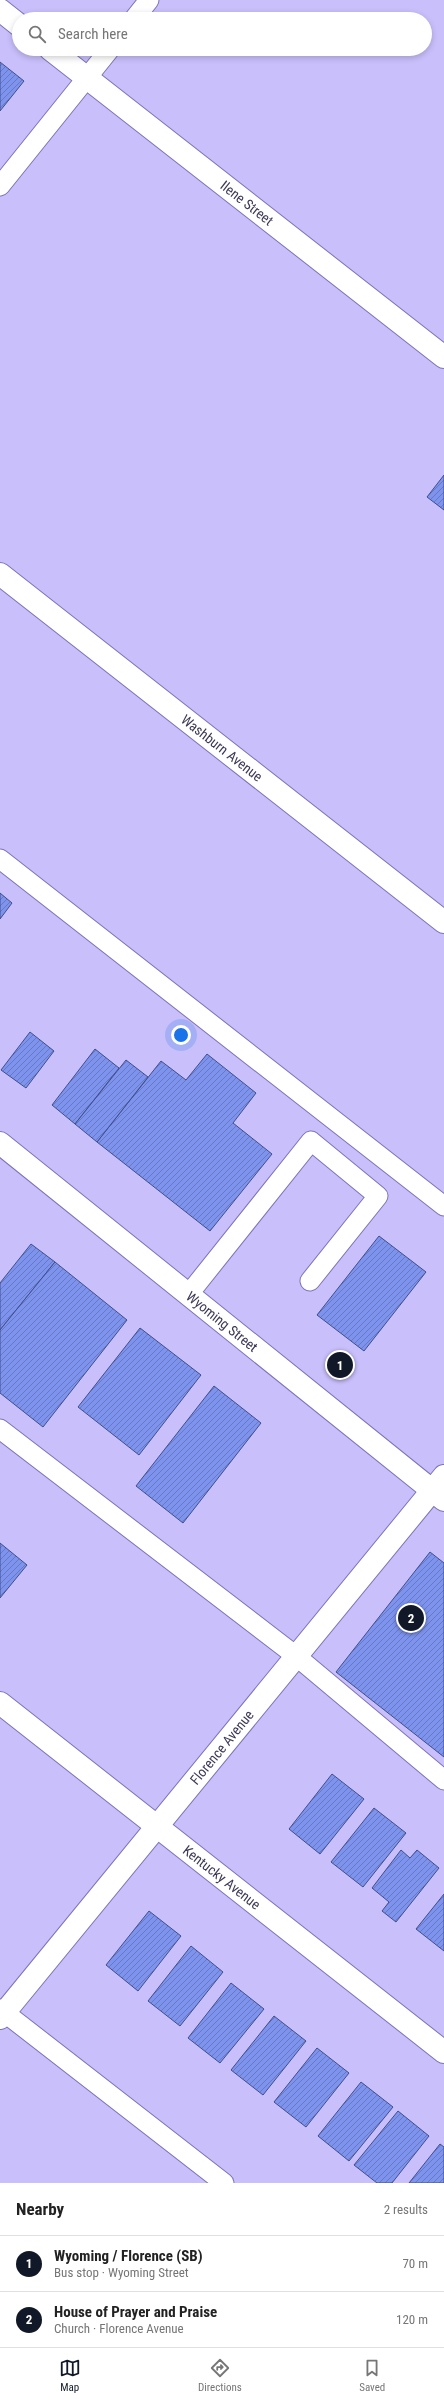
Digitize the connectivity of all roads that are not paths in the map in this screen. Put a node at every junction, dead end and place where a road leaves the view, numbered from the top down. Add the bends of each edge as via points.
1 (149, 0) edge
2 (0, 10) edge
3 (140, 12) edge
4 (12, 19) edge
5 (59, 56) edge
6 (105, 56) edge
7 (88, 78) junction
8 (0, 186) edge
9 (444, 357) edge
10 (0, 574) edge
11 (0, 859) edge
12 (444, 922) edge
13 (0, 1143) edge
14 (444, 1206) edge
15 (310, 1281) dead end
16 (188, 1294) junction
17 (0, 1429) edge
18 (440, 1489) edge
19 (296, 1656) junction
20 (0, 1703) edge
21 (444, 1780) edge
22 (156, 1826) junction
23 (1, 2013) edge
24 (444, 2052) edge
25 (224, 2183) edge

1 - 3 lane
2 - 4 street
5 - 7 street, Ilene Street
6 - 7 lane
7 - 8 lane
7 - 9 street, Ilene Street
10 - 12 street, Washburn Avenue
11 - 14 lane
13 - 16 street, Wyoming Street
15 - 16 lane via 378,1196 311,1141
16 - 18 street, Wyoming Street
17 - 19 lane
18 - 19 street, Florence Avenue
19 - 21 lane
19 - 22 street, Florence Avenue
20 - 22 street, Kentucky Avenue
22 - 23 street, Florence Avenue
22 - 24 street, Kentucky Avenue
23 - 25 lane

